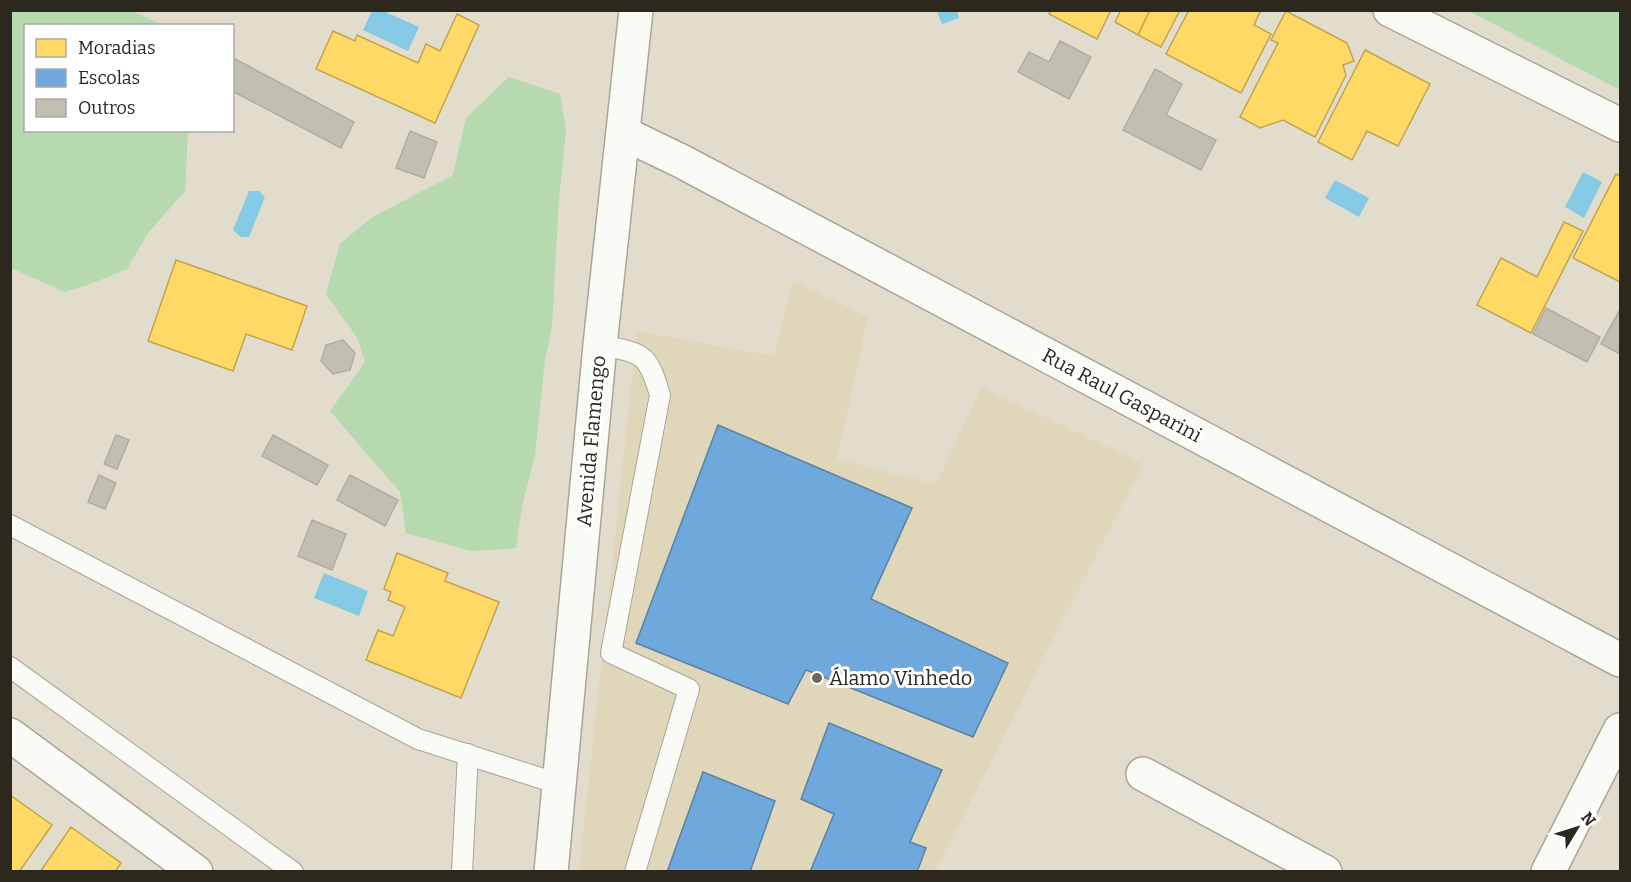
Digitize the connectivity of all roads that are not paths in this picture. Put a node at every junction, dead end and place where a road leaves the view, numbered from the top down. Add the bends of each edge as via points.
1 (636, 10) edge
2 (1390, 10) edge
3 (1620, 125) edge
4 (623, 134) junction
5 (600, 345) junction
6 (10, 525) edge
7 (1620, 660) edge
8 (10, 667) edge
9 (1620, 730) edge
10 (10, 735) edge
11 (468, 754) junction
12 (1143, 774) dead end
13 (559, 784) junction
14 (196, 872) edge
15 (293, 872) edge
16 (462, 872) edge
17 (551, 872) edge
18 (635, 872) edge
19 (1325, 872) edge
20 (1548, 872) edge

1 - 4 street, Avenida Flamengo
2 - 3 street
4 - 5 street, Avenida Flamengo
4 - 7 street, Rua Raul Gasparini via 683,162
5 - 13 street, Avenida Flamengo
5 - 18 lane via 638,353 652,368 660,395 611,653 689,689
6 - 11 lane via 418,739
8 - 15 lane
9 - 20 street
10 - 14 street
11 - 13 lane
11 - 16 lane
12 - 19 street
13 - 17 street, Avenida Flamengo

